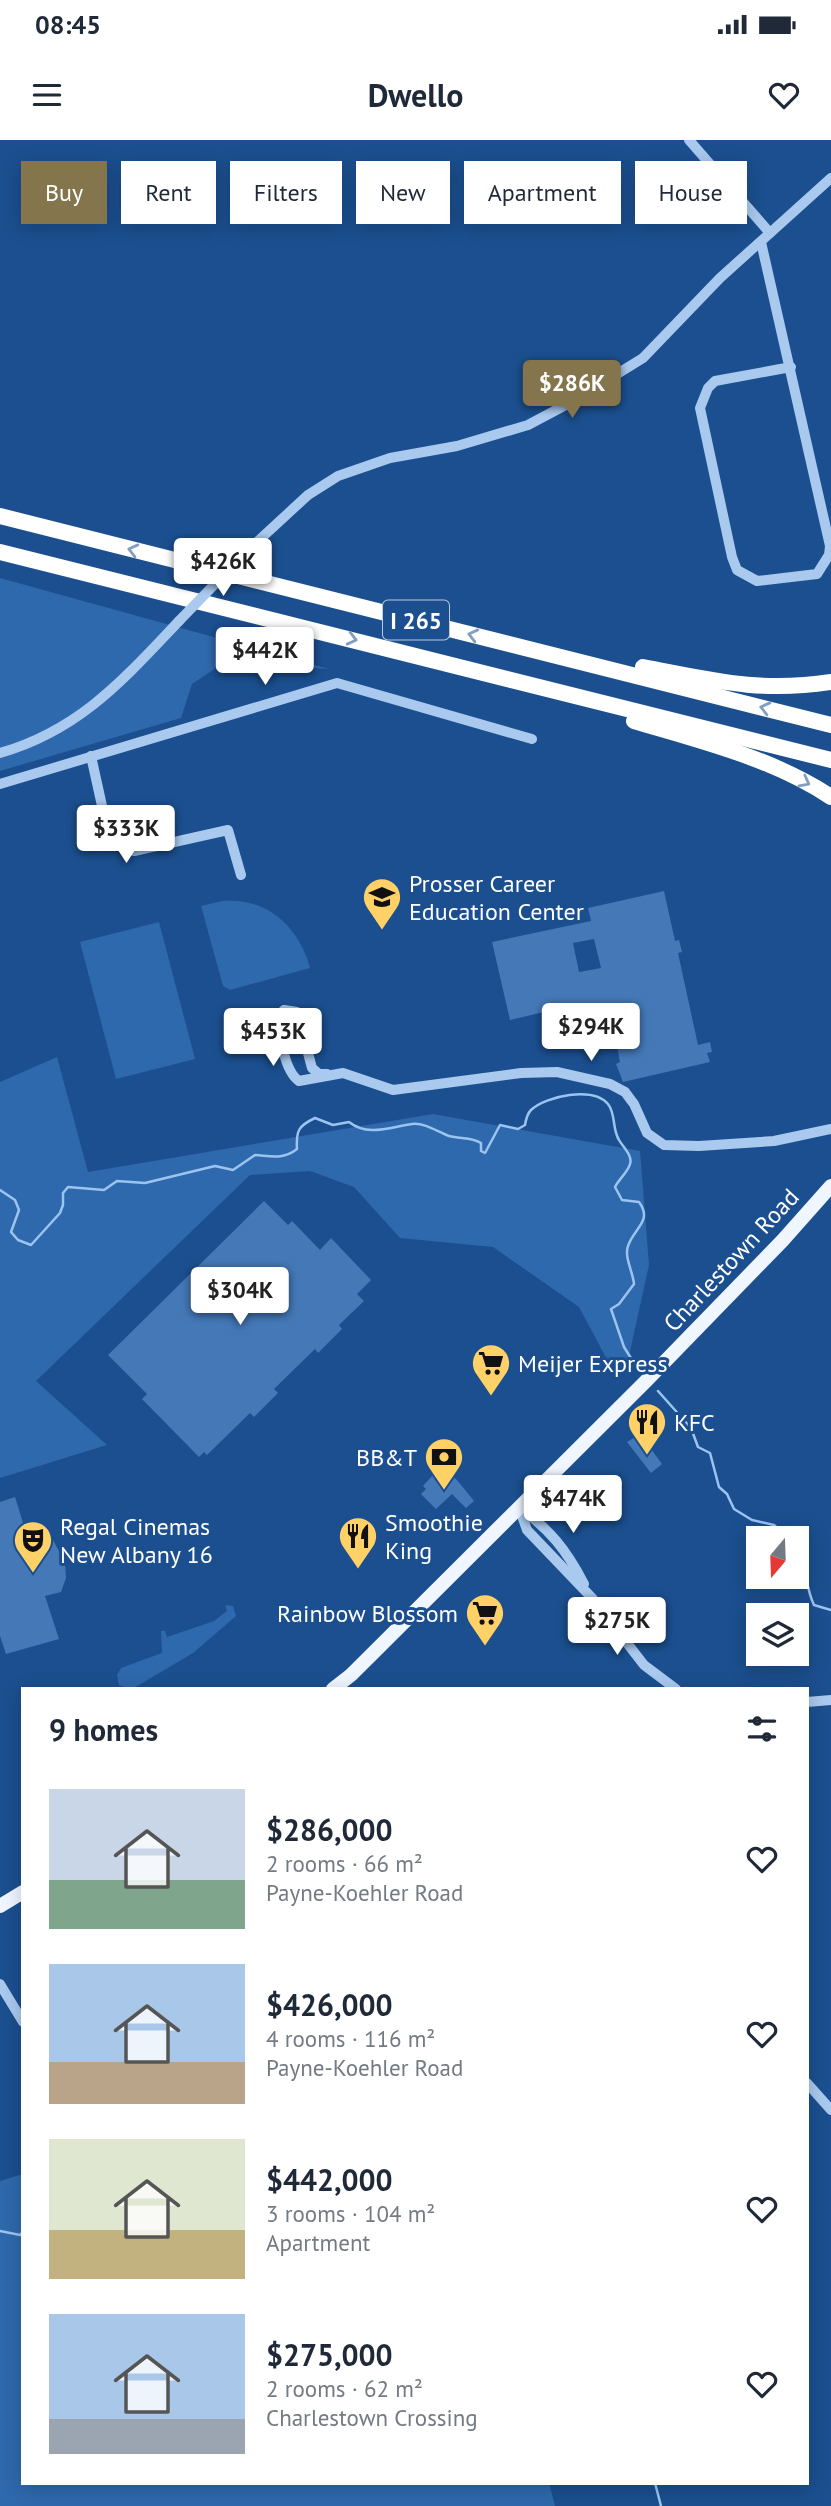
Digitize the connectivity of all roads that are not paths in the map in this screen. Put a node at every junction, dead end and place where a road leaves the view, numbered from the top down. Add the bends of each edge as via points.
1 (689, 140) edge
2 (831, 178) edge
3 (770, 233) junction
4 (761, 242) junction
5 (791, 367) junction
6 (0, 516) edge
7 (0, 552) edge
8 (506, 643) junction
9 (414, 655) junction
10 (831, 681) edge
11 (831, 725) edge
12 (532, 739) dead end
13 (0, 753) edge
14 (91, 756) junction
15 (831, 760) edge
16 (0, 783) edge
17 (831, 797) edge
18 (241, 875) dead end
19 (327, 1074) junction
20 (831, 1129) edge
21 (831, 1186) edge
22 (519, 1507) junction
23 (336, 1687) edge
24 (675, 1687) edge
25 (831, 1700) edge
26 (809, 1702) edge
27 (21, 1893) edge
28 (0, 1906) edge
29 (0, 1984) edge
30 (21, 2019) edge
31 (809, 2085) edge
32 (830, 2109) edge

1 - 3 street
2 - 3 street
3 - 4 street
4 - 5 street
4 - 13 street, bridge via 703,294 653,350 575,400 528,425 457,446 381,460 338,476 308,495 97,704 66,725
5 - 5 street via 825,516 829,555 817,574 757,581 737,570 732,557 700,408 715,381
8 -> 6 highway, I 265
7 -> 9 highway, I 265
8 - 10 highway via 734,685
11 -> 8 highway, I 265
9 - 15 highway, I 265
9 -> 17 highway via 755,759
12 - 14 street via 337,683
14 - 16 street
14 - 18 street via 113,841 134,851 228,830
19 - 19 street via 312,1068 297,1012 284,1010 278,1021 292,1076 304,1082
19 - 20 street via 343,1073 393,1090 521,1073 569,1074 625,1092 647,1133 671,1147 774,1142
21 - 22 main road, Charlestown Road via 745,1280
22 - 23 main road, Charlestown Road
22 - 24 street via 568,1553 590,1595 643,1665
25 - 26 street
27 - 28 main road
29 - 30 street
31 - 32 street

